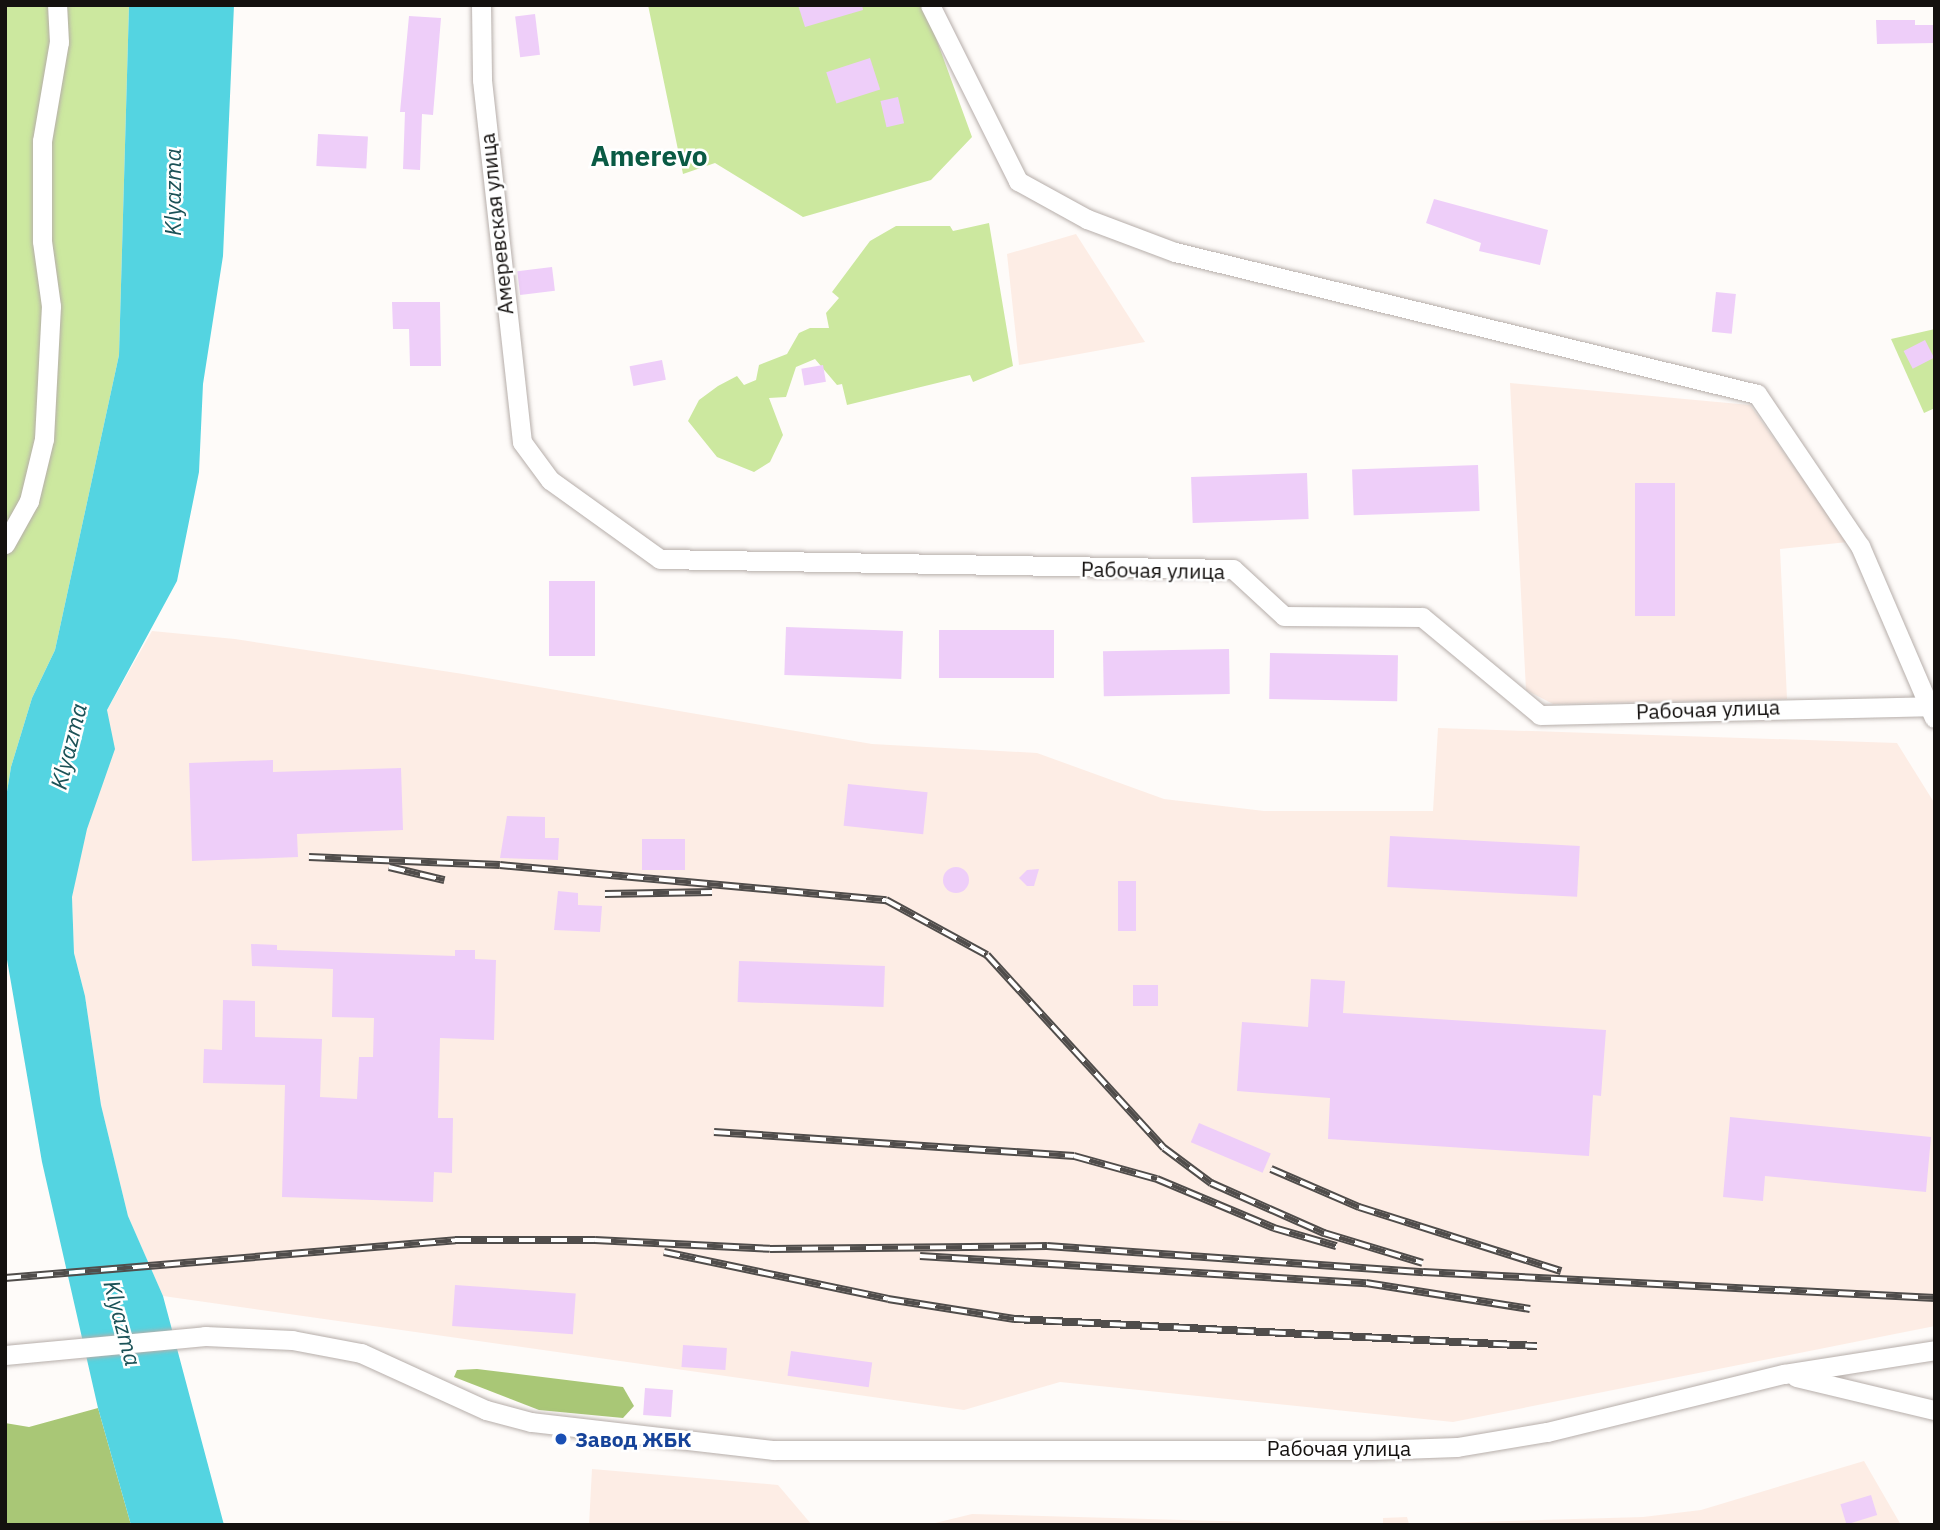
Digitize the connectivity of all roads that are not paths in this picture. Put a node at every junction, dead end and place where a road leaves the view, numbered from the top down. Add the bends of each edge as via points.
1 (57, 5) edge
2 (481, 5) edge
3 (930, 5) edge
4 (522, 442) joint
5 (5, 544) edge
6 (1933, 709) edge
7 (1935, 1350) edge
8 (5, 1355) edge
9 (1784, 1374) junction
10 (1935, 1410) edge

1 - 5 street via 59,42 42,141 42,241 51,306 44,439 29,501
2 - 4 street, Амеревская улица via 483,93
3 - 6 street via 1018,181 1087,219 1175,252 1757,394 1860,546
4 - 6 street, Рабочая улица via 550,480 660,559 1233,569 1284,616 1422,617 1540,715
7 - 9 street, Рабочая улица
8 - 9 street, Рабочая улица via 205,1336 292,1340 361,1353 486,1410 531,1422 732,1447 1457,1447 1547,1432
9 - 10 street

